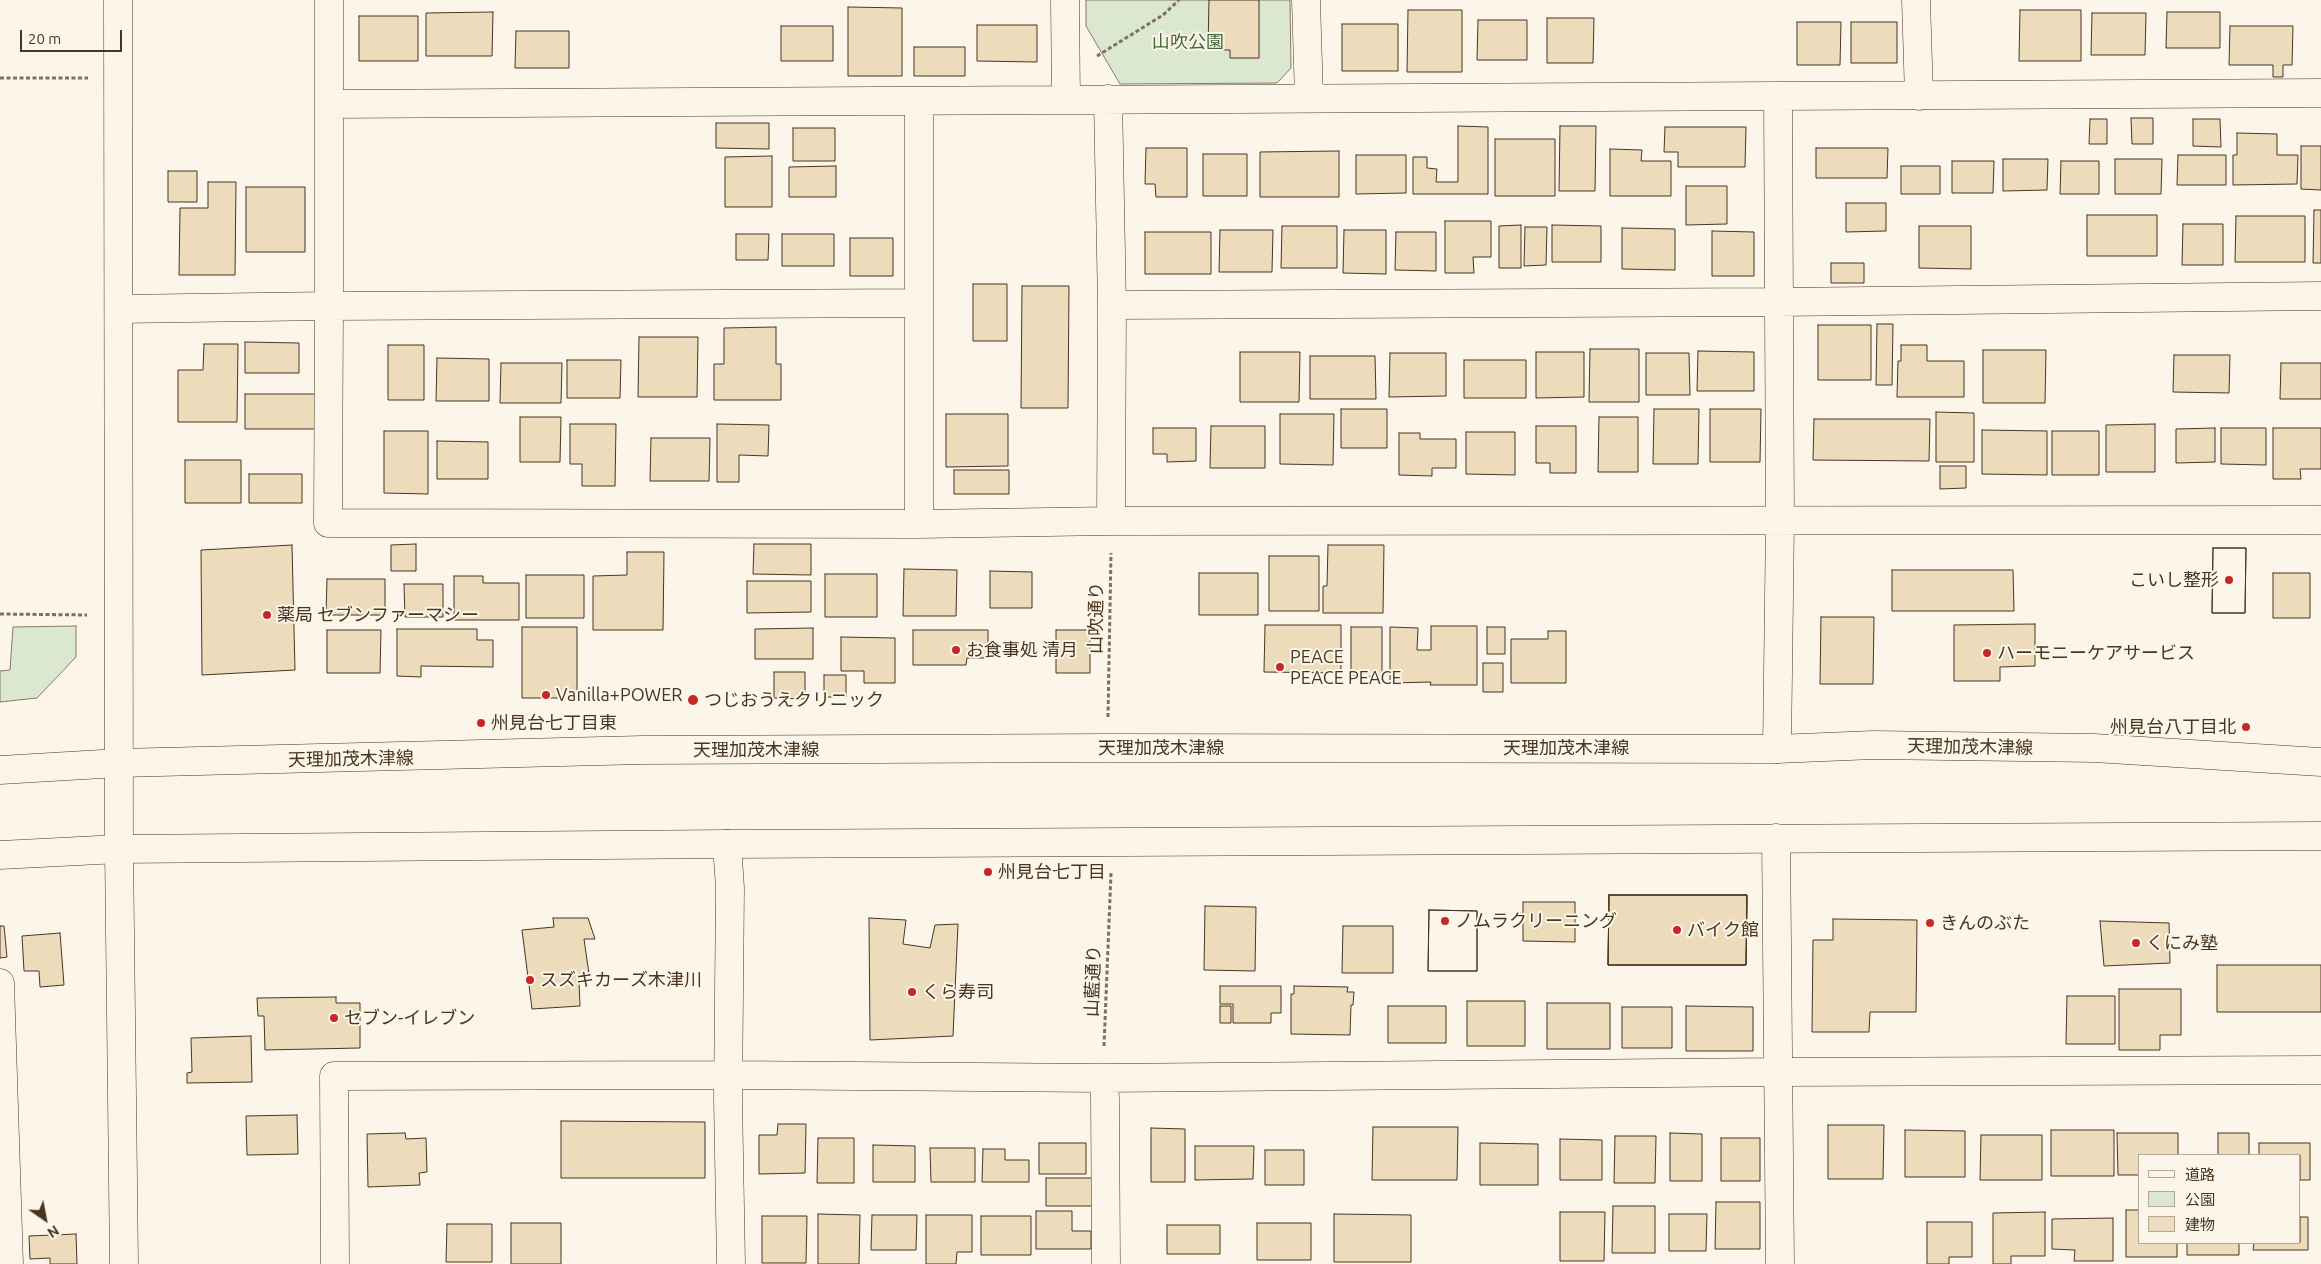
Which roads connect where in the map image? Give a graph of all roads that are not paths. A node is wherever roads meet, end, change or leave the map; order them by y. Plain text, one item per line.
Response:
1 (118, 0) edge
2 (329, 0) edge
3 (1065, 0) edge
4 (1306, 0) edge
5 (1916, 0) edge
6 (2321, 93) edge
7 (1778, 96) junction
8 (1919, 96) junction
9 (1309, 98) junction
10 (1108, 99) junction
11 (1066, 100) junction
12 (919, 101) junction
13 (329, 104) junction
14 (2321, 296) edge
15 (1778, 302) junction
16 (918, 303) junction
17 (1112, 305) junction
18 (329, 306) junction
19 (119, 309) junction
20 (2321, 520) edge
21 (1112, 521) junction
22 (1780, 521) junction
23 (920, 524) junction
24 (1777, 749) junction
25 (2321, 762) edge
26 (119, 764) junction
27 (0, 770) edge
28 (2321, 836) edge
29 (1776, 838) junction
30 (727, 844) junction
31 (119, 849) junction
32 (0, 855) edge
33 (0, 983) edge
34 (2321, 1070) edge
35 (1779, 1072) junction
36 (729, 1075) junction
37 (1103, 1078) junction
38 (3, 1163) edge
39 (10, 1264) edge
40 (124, 1264) edge
41 (335, 1264) edge
42 (731, 1264) edge
43 (1106, 1264) edge
44 (1780, 1264) edge

1 - 19 street
2 - 13 street
3 - 11 street
4 - 9 street
5 - 8 street
6 - 8 street
7 - 8 street
7 - 9 street
7 - 15 street
9 - 10 street
10 - 11 street
10 - 17 street
11 - 12 street
12 - 13 street
12 - 16 street
13 - 18 street
14 - 15 street
15 - 17 street
15 - 22 street
16 - 18 street
16 - 23 street
17 - 21 street
18 - 19 street
18 - 23 street
19 - 26 street
20 - 22 street
21 - 22 street
21 - 23 street
22 - 24 street
24 - 25 street, 天理加茂木津線
24 - 26 street, 天理加茂木津線
26 - 27 street, 天理加茂木津線
26 - 31 street
28 - 29 street
29 - 30 street
29 - 35 street
30 - 31 street
30 - 36 street
31 - 32 street
31 - 40 street
33 - 38 street
34 - 35 street
35 - 37 street
35 - 44 street
36 - 37 street
36 - 41 street
36 - 42 street
37 - 43 street
38 - 39 street

